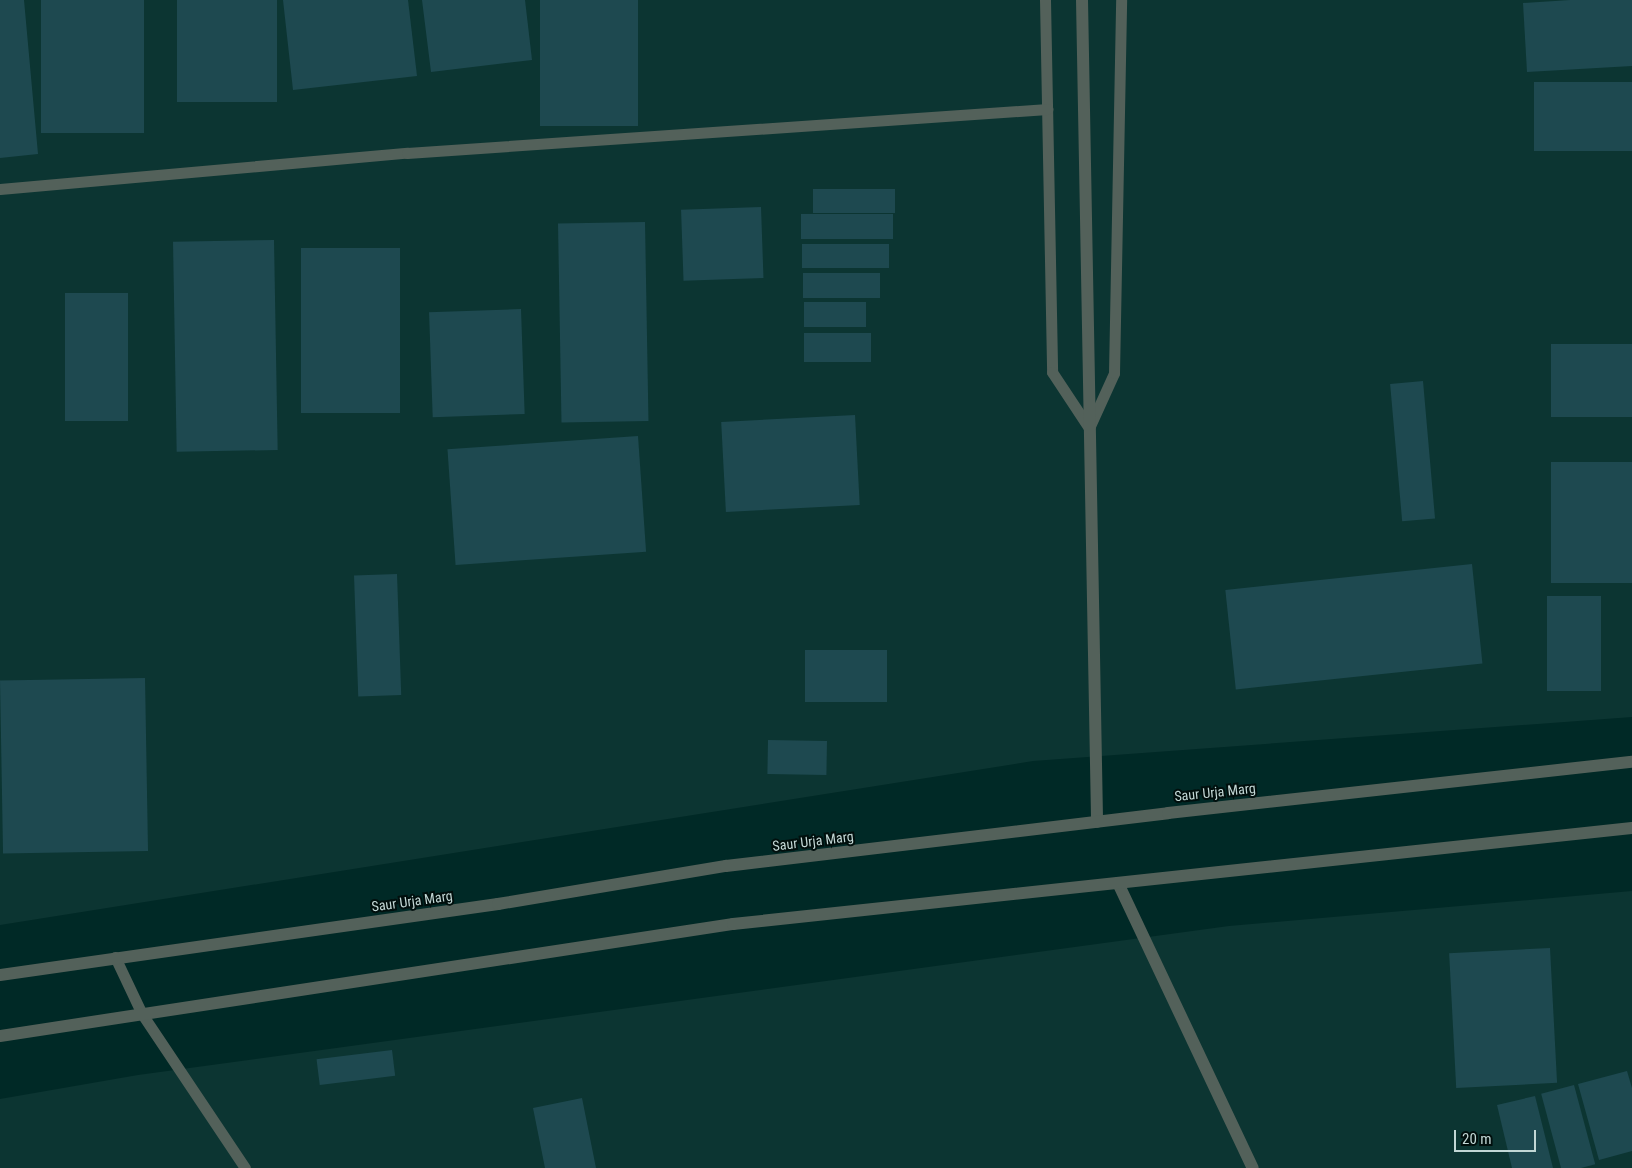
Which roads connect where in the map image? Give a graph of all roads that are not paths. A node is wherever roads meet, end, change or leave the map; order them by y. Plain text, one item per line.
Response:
1 (1045, 0) edge
2 (1082, 0) edge
3 (1121, 0) edge
4 (1047, 109) junction
5 (0, 189) edge
6 (1090, 428) junction
7 (1632, 762) edge
8 (1097, 822) junction
9 (1632, 828) edge
10 (1118, 883) junction
11 (116, 957) junction
12 (0, 975) edge
13 (142, 1014) junction
14 (0, 1036) edge
15 (246, 1168) edge
16 (1253, 1168) edge

1 - 4 lane
2 - 6 street
3 - 6 lane
4 - 5 lane
4 - 6 lane
6 - 8 street
7 - 8 street, Saur Urja Marg
8 - 11 street, Saur Urja Marg
9 - 10 street
10 - 13 street
10 - 16 street
11 - 12 street, Saur Urja Marg
11 - 13 lane
13 - 14 street
13 - 15 lane

